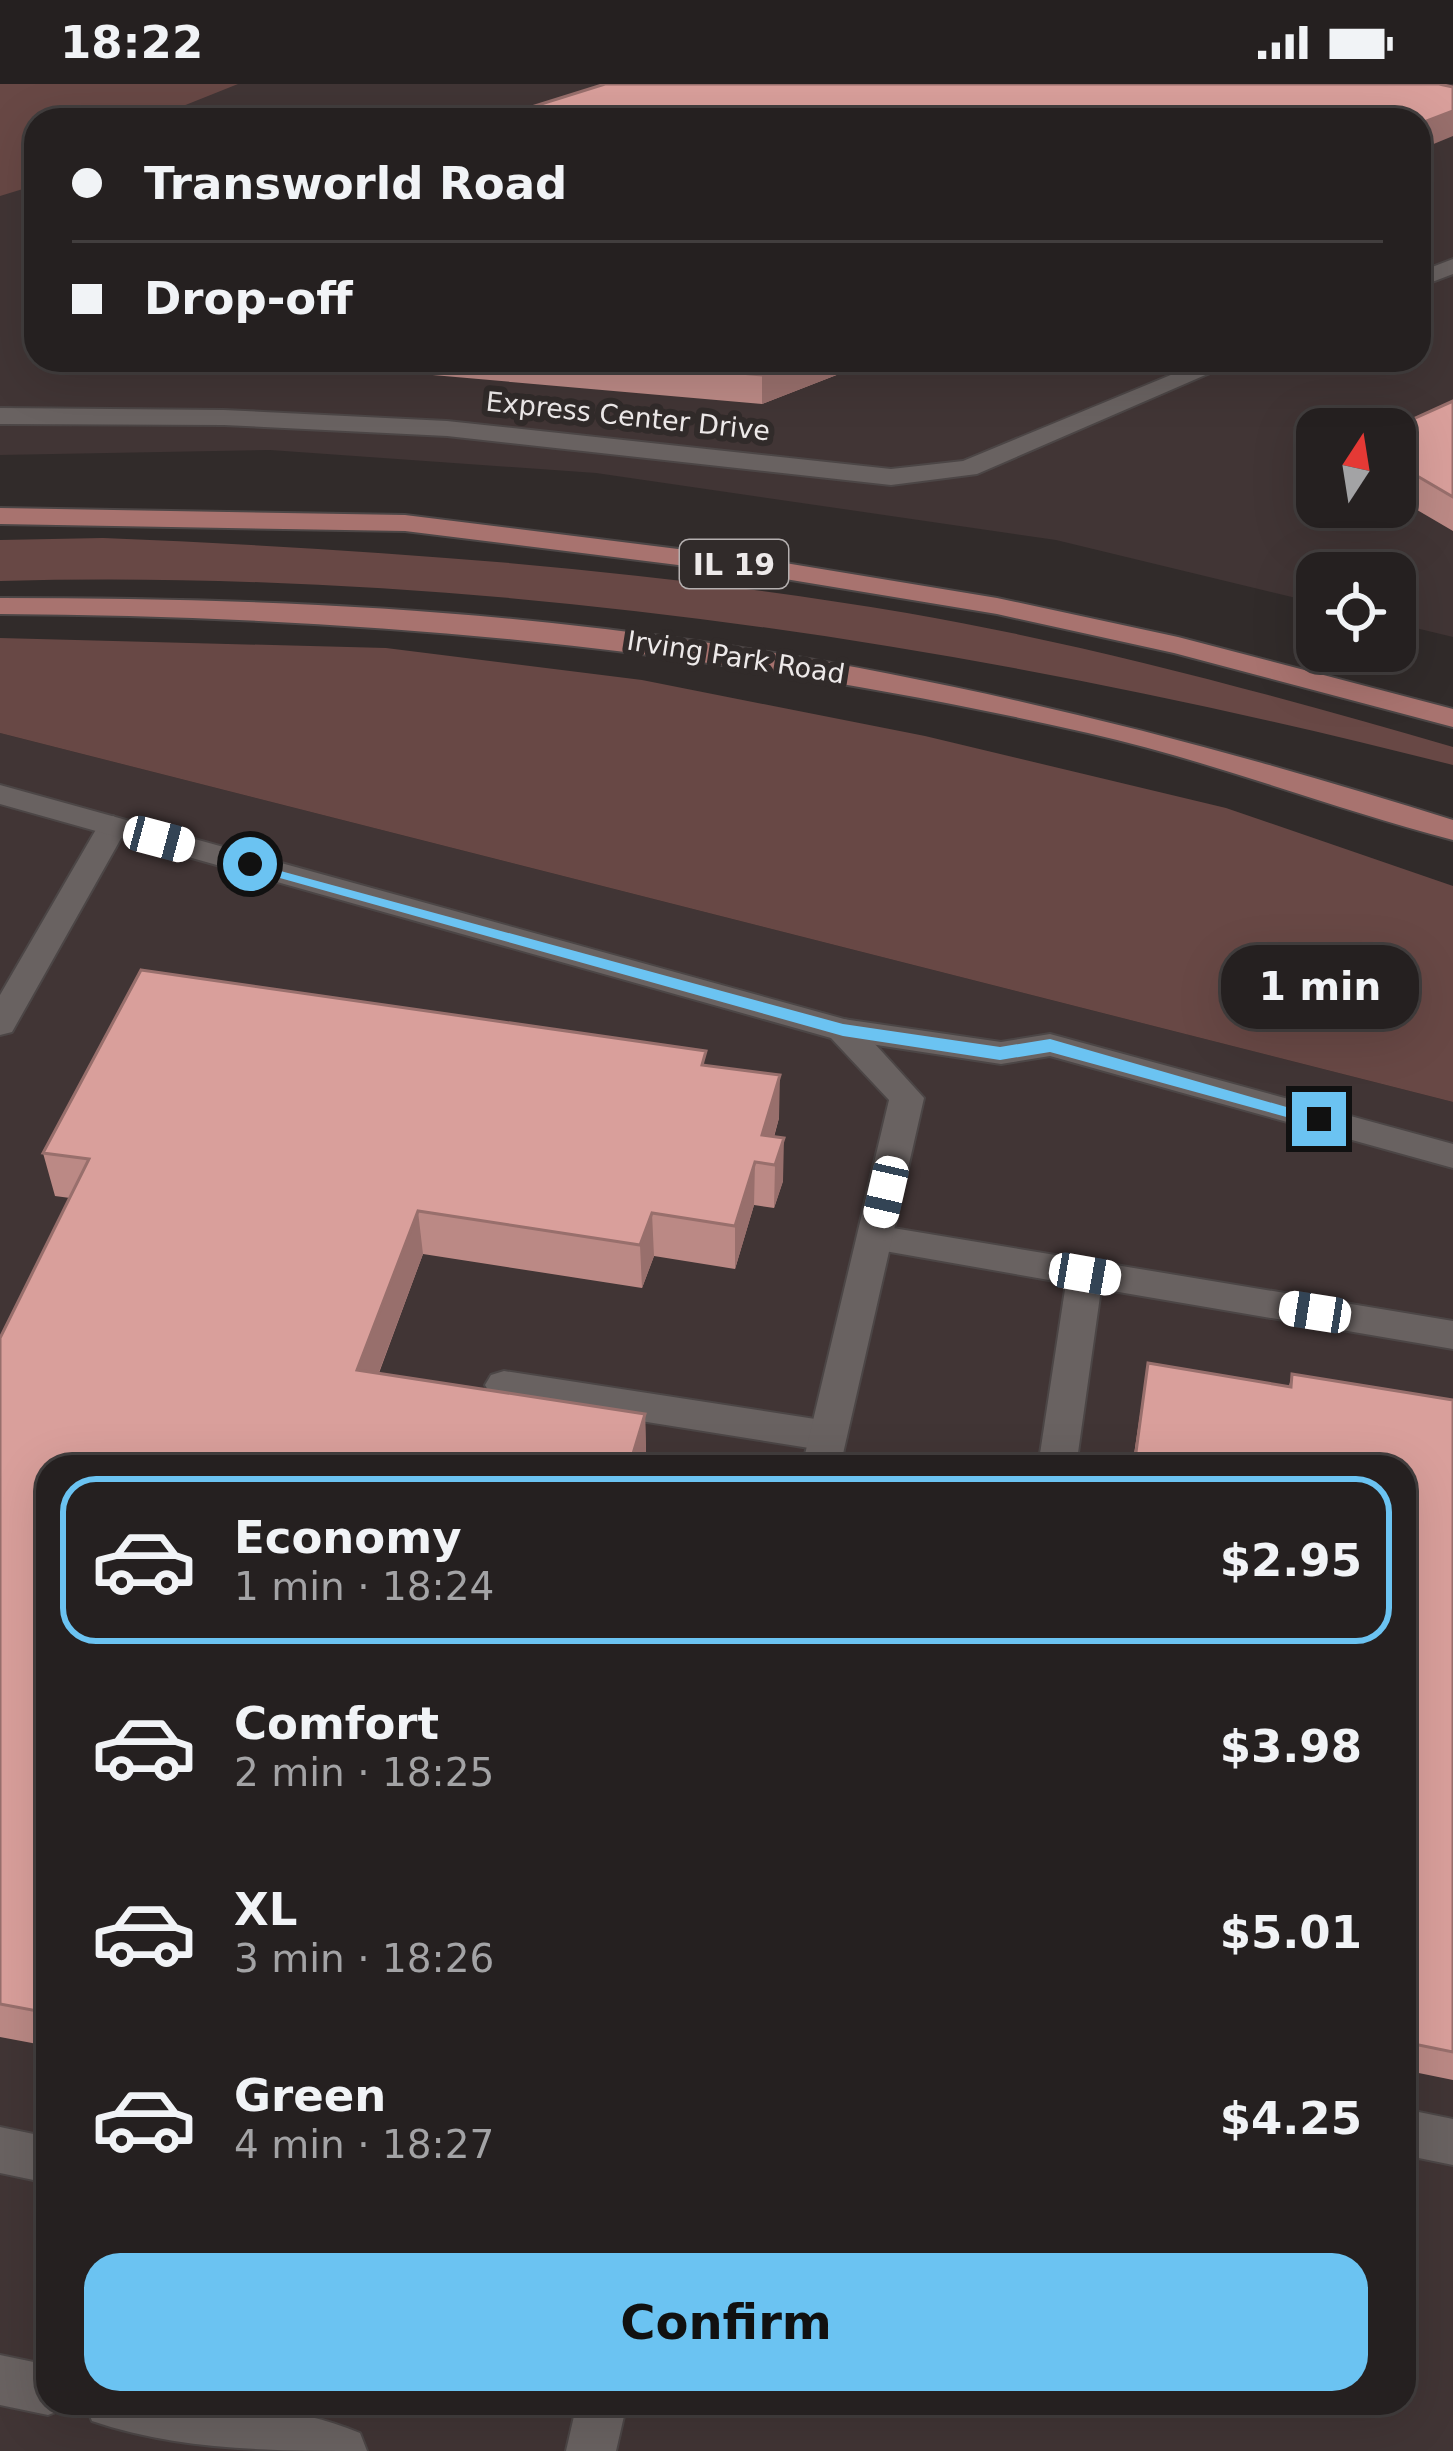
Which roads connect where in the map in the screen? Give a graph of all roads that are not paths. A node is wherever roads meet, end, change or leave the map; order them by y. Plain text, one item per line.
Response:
1 (1199, 372) edge
2 (0, 416) edge
3 (0, 516) edge
4 (0, 606) edge
5 (1453, 718) edge
6 (3, 801) edge
7 (113, 826) junction
8 (1453, 830) edge
9 (0, 1024) edge
10 (843, 1030) junction
11 (1453, 1156) edge
12 (875, 1238) junction
13 (1085, 1274) junction
14 (1453, 1335) edge
15 (504, 1385) dead end
16 (825, 1451) edge
17 (1060, 1455) edge
18 (1416, 2134) edge
19 (1453, 2142) edge
20 (0, 2150) edge
21 (36, 2157) edge
22 (0, 2380) edge
23 (36, 2388) edge
24 (168, 2415) edge
25 (599, 2415) edge
26 (343, 2451) edge
27 (591, 2451) edge

1 - 2 street, Express Center Drive
3 - 5 main road, IL 19
4 - 8 main road, Irving Park Road
6 - 7 street
7 - 9 street
7 - 10 street
10 - 11 street
10 - 12 street
12 - 13 street
12 - 16 street
13 - 14 street
13 - 17 street
15 - 16 street
18 - 19 street
20 - 21 street
22 - 23 street
24 - 26 street
25 - 27 street

